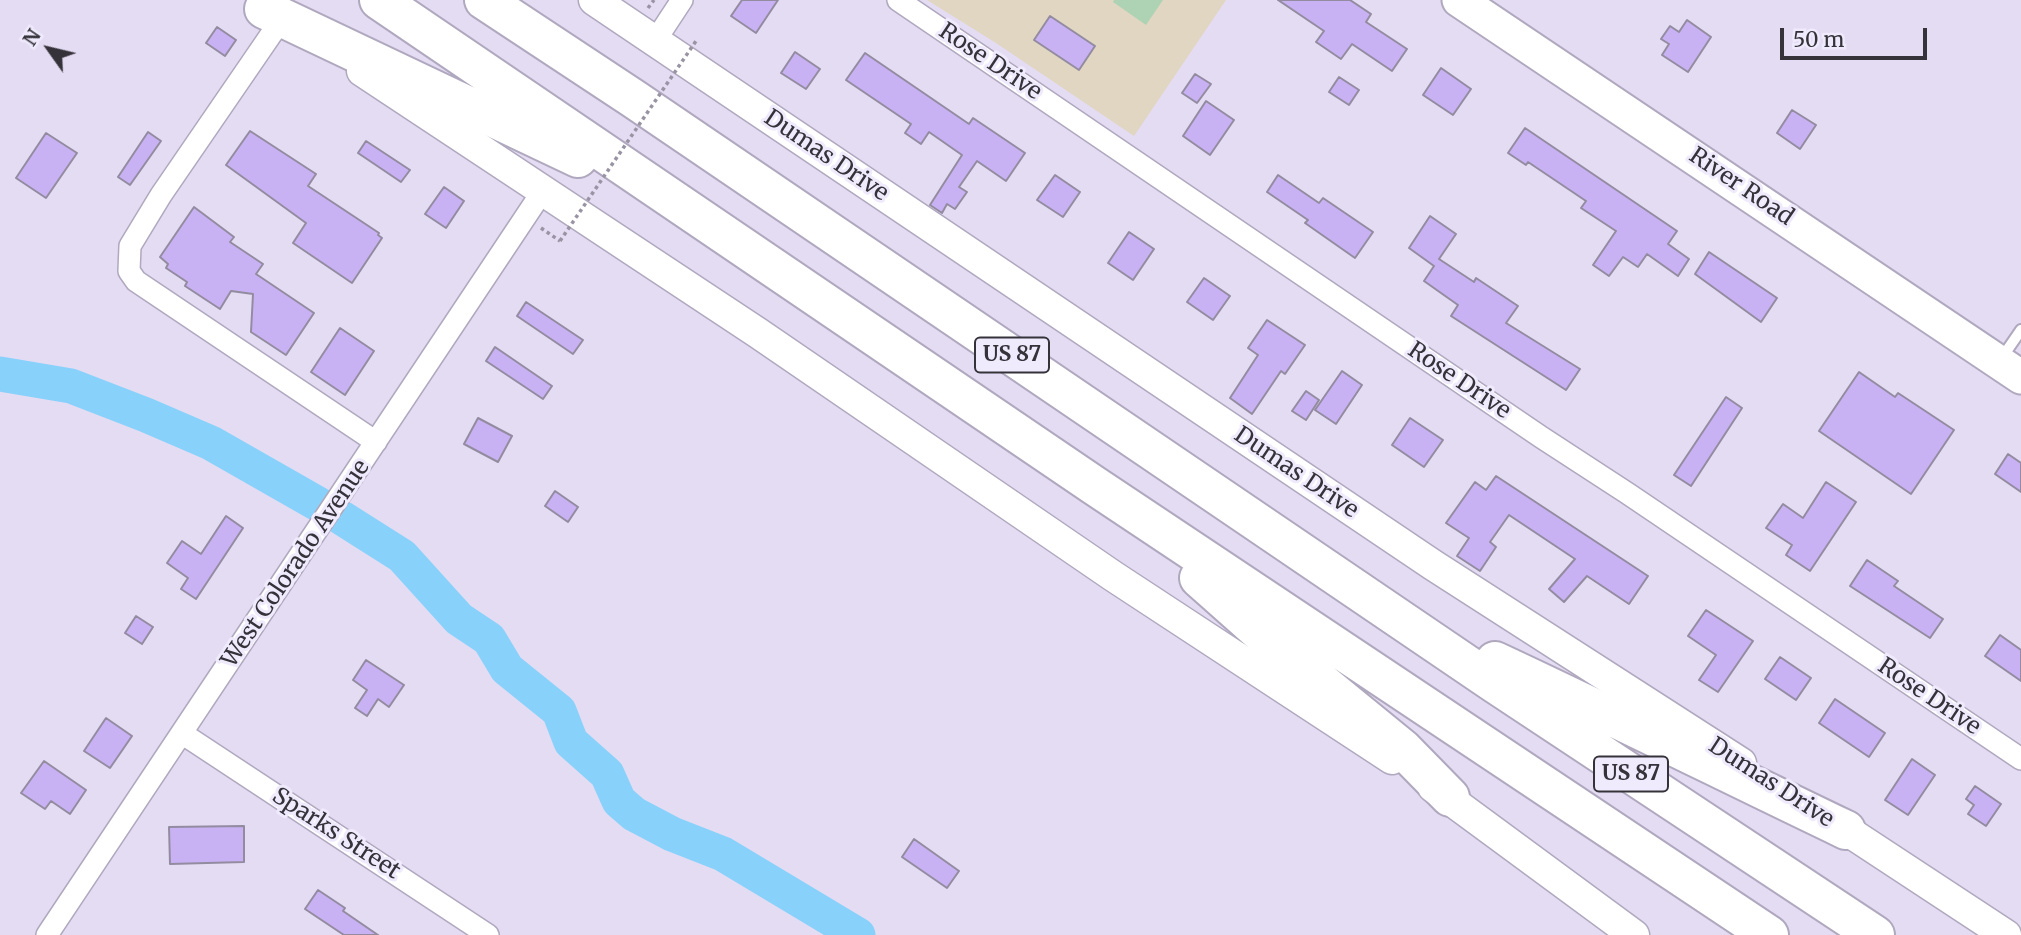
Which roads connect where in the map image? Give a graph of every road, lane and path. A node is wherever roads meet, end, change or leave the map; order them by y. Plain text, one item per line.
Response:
1 (379, 0) edge
2 (484, 0) edge
3 (509, 0) edge
4 (594, 0) edge
5 (682, 0) edge
6 (898, 0) edge
7 (1459, 0) edge
8 (265, 10) edge
9 (654, 40) junction
10 (696, 41) dead end
11 (634, 99) junction
12 (542, 192) junction
13 (681, 205) junction
14 (560, 241) dead end
15 (2021, 330) edge
16 (2010, 369) edge
17 (376, 442) junction
18 (1095, 485) junction
19 (1389, 611) junction
20 (183, 734) junction
21 (2021, 759) edge
22 (1450, 797) junction
23 (1846, 830) junction
24 (1957, 902) junction
25 (47, 935) edge
26 (488, 935) edge
27 (1634, 935) edge
28 (1769, 935) edge
29 (1875, 935) edge
30 (1964, 935) edge
31 (2006, 935) edge

1 - 13 highway, US 87
2 - 11 highway, US 87
3 - 11 highway
4 - 9 main road, Dumas Drive
5 - 9 street
6 - 21 street, Rose Drive
7 - 16 main road, River Road
8 - 12 main road
8 - 13 highway
8 - 17 street
9 - 23 main road, Dumas Drive
10 - 14 path, bridge
11 - 19 highway, US 87
12 - 17 street, West Colorado Avenue
12 - 22 main road
13 - 18 highway, US 87
15 - 16 lane
17 - 20 street, West Colorado Avenue
18 - 22 highway
18 - 28 highway, US 87
19 - 23 highway
19 - 29 highway, US 87
20 - 25 street, West Colorado Avenue
20 - 26 street, Sparks Street
22 - 27 main road
23 - 24 main road, Dumas Drive
24 - 30 main road
24 - 31 main road, Dumas Drive

